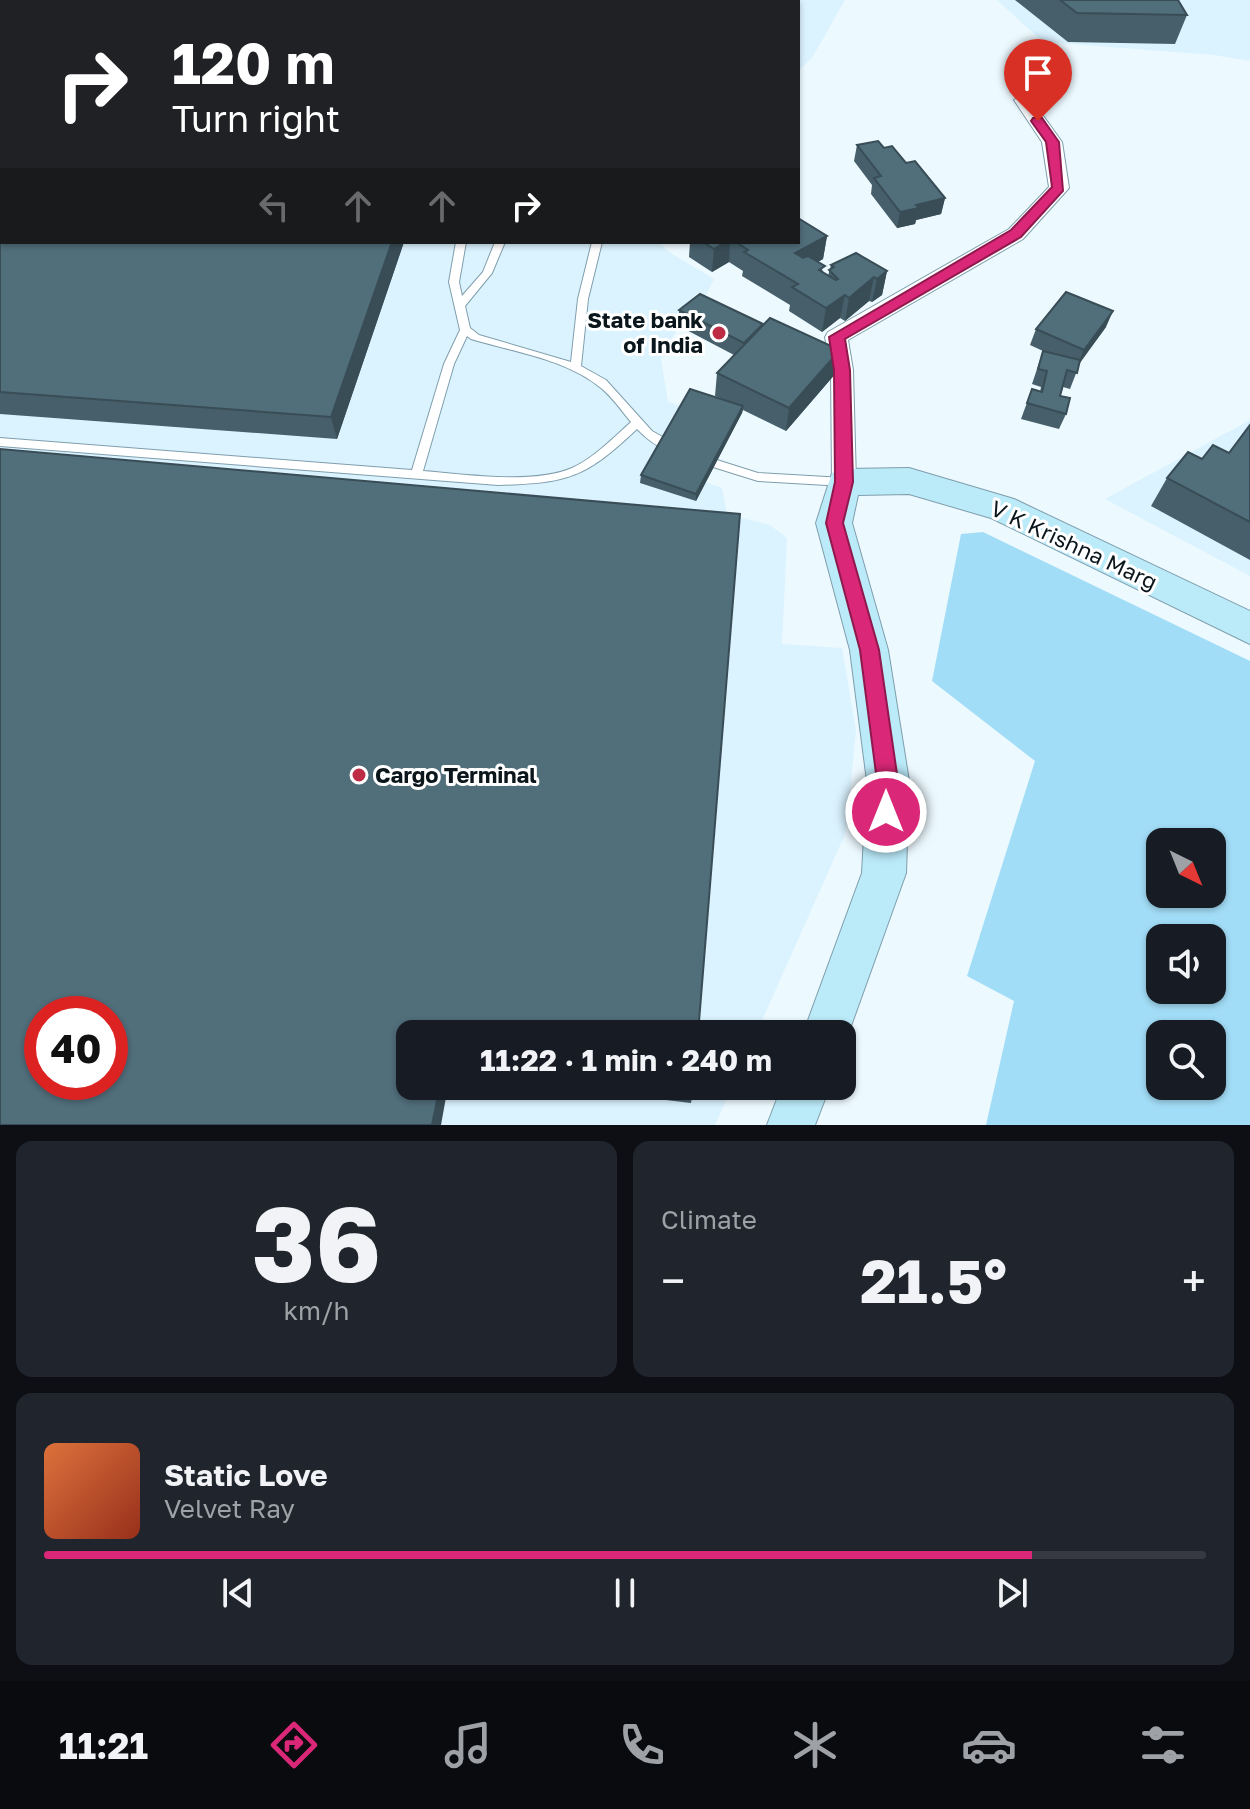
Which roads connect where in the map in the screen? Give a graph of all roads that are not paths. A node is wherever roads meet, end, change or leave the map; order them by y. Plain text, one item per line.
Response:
1 (1023, 100) dead end
2 (461, 244) edge
3 (499, 244) edge
4 (597, 244) edge
5 (460, 305) junction
6 (465, 330) junction
7 (576, 368) junction
8 (635, 424) junction
9 (0, 442) edge
10 (416, 474) junction
11 (844, 482) junction
12 (1250, 628) edge
13 (831, 1020) edge
14 (801, 1100) edge
15 (791, 1125) edge

1 - 11 street
2 - 5 lane
3 - 5 lane
4 - 7 lane
5 - 6 lane
6 - 7 lane
6 - 10 lane
7 - 8 lane
8 - 10 lane
8 - 11 lane
9 - 10 lane
11 - 12 street, V K Krishna Marg
11 - 13 street
14 - 15 street

